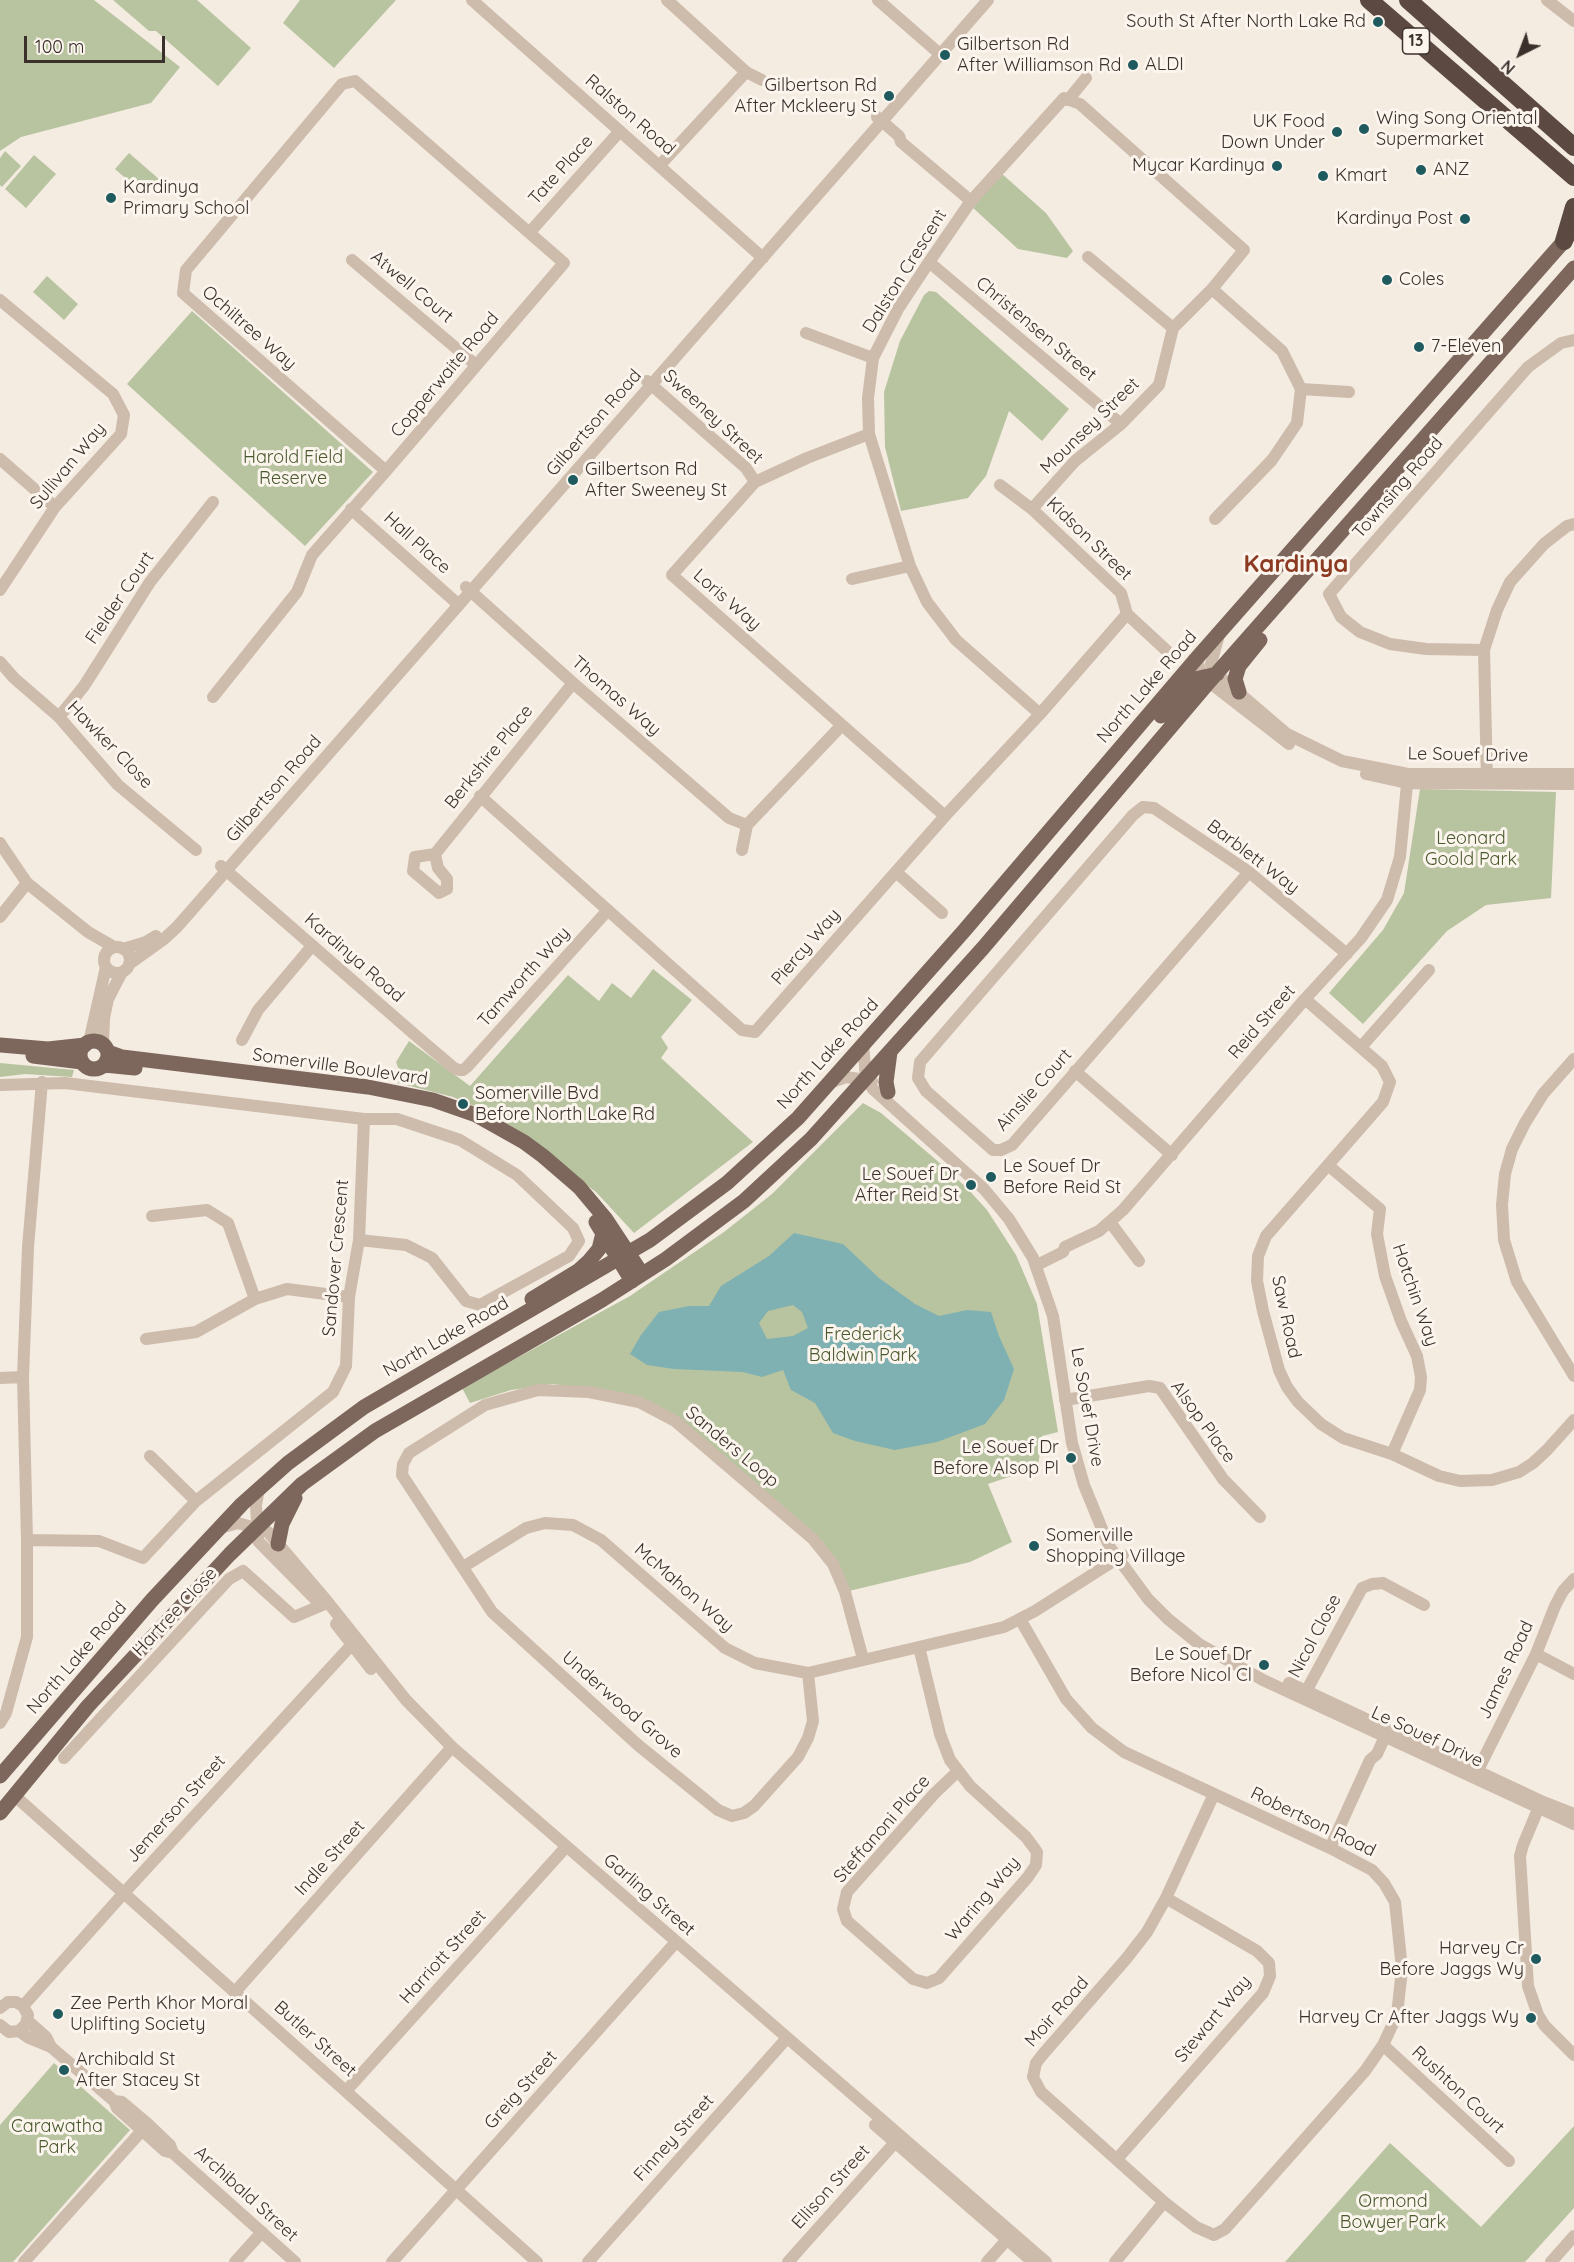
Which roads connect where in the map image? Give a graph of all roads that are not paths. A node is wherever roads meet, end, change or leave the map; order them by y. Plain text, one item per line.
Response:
1 (472, 0) edge
2 (667, 0) edge
3 (878, 0) edge
4 (978, 0) edge
5 (988, 0) edge
6 (1369, 0) edge
7 (1408, 0) edge
8 (1547, 0) edge
9 (1574, 21) edge
10 (938, 52) junction
11 (746, 72) junction
12 (1086, 78) dead end
13 (762, 80) dead end
14 (1068, 100) junction
15 (877, 121) junction
16 (620, 131) junction
17 (1572, 144) edge
18 (660, 165) junction
19 (1574, 177) edge
20 (971, 201) junction
21 (1574, 207) edge
22 (530, 232) junction
23 (1569, 235) edge
24 (760, 255) junction
25 (1088, 257) dead end
26 (352, 260) dead end
27 (929, 262) junction
28 (564, 263) joint
29 (1574, 268) edge
30 (1212, 289) junction
31 (0, 300) edge
32 (1173, 328) junction
33 (806, 333) dead end
34 (1574, 340) edge
35 (873, 358) junction
36 (477, 365) junction
37 (649, 382) junction
38 (1301, 389) junction
39 (1348, 392) dead end
40 (1121, 424) junction
41 (869, 434) junction
42 (0, 459) edge
43 (386, 471) junction
44 (755, 482) junction
45 (1000, 485) dead end
46 (213, 502) dead end
47 (55, 507) junction
48 (351, 509) junction
49 (1032, 509) junction
50 (1215, 519) dead end
51 (1574, 524) edge
52 (910, 566) junction
53 (852, 579) dead end
54 (468, 589) junction
55 (0, 590) edge
56 (1285, 596) junction
57 (457, 602) junction
58 (1127, 614) junction
59 (1219, 634) junction
60 (1484, 650) junction
61 (1167, 651) dead end
62 (1196, 659) junction
63 (0, 662) edge
64 (1210, 678) junction
65 (573, 683) junction
66 (1239, 692) junction
67 (213, 697) dead end
68 (1040, 714) junction
69 (59, 717) junction
70 (842, 725) junction
71 (1115, 754) junction
72 (1574, 774) edge
73 (1407, 778) junction
74 (1487, 778) junction
75 (1574, 784) edge
76 (480, 796) junction
77 (1132, 815) joint
78 (945, 816) junction
79 (747, 825) junction
80 (0, 843) edge
81 (196, 850) dead end
82 (742, 850) dead end
83 (435, 854) dead end
84 (223, 868) junction
85 (896, 872) junction
86 (1249, 872) junction
87 (27, 883) junction
88 (608, 910) junction
89 (942, 913) dead end
90 (0, 916) edge
91 (88, 932) junction
92 (312, 946) junction
93 (119, 948) junction
94 (1347, 954) junction
95 (105, 961) junction
96 (126, 968) junction
97 (1429, 970) dead end
98 (1305, 999) junction
99 (242, 1040) dead end
100 (863, 1044) junction
101 (0, 1045) edge
102 (1361, 1047) junction
103 (98, 1050) junction
104 (890, 1052) junction
105 (0, 1053) edge
106 (1574, 1059) edge
107 (82, 1062) junction
108 (467, 1067) joint
109 (1075, 1071) junction
110 (866, 1079) junction
111 (42, 1082) junction
112 (829, 1083) junction
113 (0, 1085) edge
114 (888, 1092) junction
115 (364, 1119) junction
116 (1172, 1155) junction
117 (1329, 1166) junction
118 (152, 1216) dead end
119 (1110, 1222) junction
120 (603, 1233) junction
121 (359, 1240) junction
122 (624, 1257) junction
123 (1038, 1260) junction
124 (1139, 1261) dead end
125 (637, 1277) junction
126 (349, 1297) junction
127 (255, 1299) junction
128 (494, 1332) junction
129 (146, 1339) dead end
130 (1574, 1376) edge
131 (23, 1377) junction
132 (0, 1378) edge
133 (1069, 1399) junction
134 (1574, 1420) edge
135 (1392, 1454) junction
136 (150, 1456) dead end
137 (403, 1464) joint
138 (302, 1485) junction
139 (259, 1489) junction
140 (196, 1500) junction
141 (1260, 1517) dead end
142 (257, 1527) junction
143 (219, 1528) junction
144 (27, 1540) junction
145 (278, 1544) junction
146 (1119, 1554) junction
147 (464, 1566) junction
148 (1574, 1579) edge
149 (325, 1604) junction
150 (1424, 1605) dead end
151 (1020, 1619) junction
152 (354, 1642) junction
153 (919, 1647) junction
154 (1536, 1654) junction
155 (863, 1659) junction
156 (808, 1673) junction
157 (1574, 1674) edge
158 (1305, 1694) junction
159 (0, 1723) edge
160 (1383, 1731) junction
161 (450, 1750) junction
162 (64, 1758) dead end
163 (958, 1772) junction
164 (1476, 1775) junction
165 (0, 1776) edge
166 (1214, 1794) junction
167 (15, 1796) junction
168 (1539, 1805) junction
169 (0, 1813) edge
170 (1574, 1814) edge
171 (1574, 1824) edge
172 (1330, 1848) junction
173 (564, 1849) junction
174 (123, 1894) junction
175 (1166, 1898) junction
176 (674, 1945) junction
177 (927, 1983) joint
178 (234, 1992) junction
179 (3, 2002) edge
180 (23, 2006) junction
181 (28, 2021) junction
182 (1, 2029) edge
183 (19, 2031) junction
184 (784, 2041) junction
185 (1383, 2045) junction
186 (51, 2047) junction
187 (1574, 2055) edge
188 (346, 2091) junction
189 (145, 2128) junction
190 (898, 2139) junction
191 (1117, 2159) junction
192 (1509, 2161) dead end
193 (455, 2190) junction
194 (1164, 2202) junction
195 (262, 2232) junction
196 (1214, 2235) joint
197 (1010, 2236) junction
198 (1574, 2236) edge
199 (24, 2262) edge
200 (235, 2262) edge
201 (295, 2262) edge
202 (392, 2262) edge
203 (537, 2262) edge
204 (588, 2262) edge
205 (788, 2262) edge
206 (987, 2262) edge
207 (1033, 2262) edge
208 (1046, 2262) edge
209 (1115, 2262) edge
210 (1551, 2262) edge

1 - 16 street, Ralston Road
2 - 11 street
3 - 10 street
4 - 10 street, Gilbertson Road
5 - 10 street, Gilbertson Road
6 - 19 highway, 13
7 - 17 highway, 13
8 - 9 street
10 - 15 street, Gilbertson Road
11 - 13 street
11 - 18 street
12 - 14 street, Dalston Crescent
14 - 20 street, Dalston Crescent
14 - 30 street
15 - 20 street
15 - 24 street, Gilbertson Road
16 - 18 street, Ralston Road
16 - 22 street, Tate Place
18 - 24 street, Ralston Road
20 - 27 street, Dalston Crescent
21 - 23 highway
22 - 28 street, Ochiltree Way
22 - 43 street, Ochiltree Way
23 - 59 main road, North Lake Road
24 - 37 street, Gilbertson Road
25 - 32 street
26 - 36 street, Atwell Court
27 - 35 street, Dalston Crescent
27 - 40 street, Christensen Street
28 - 36 street, Copperwaite Road
29 - 56 main road
30 - 32 street
30 - 38 street
31 - 47 street, Sullivan Way
32 - 40 street, Mounsey Street
33 - 35 street
34 - 60 street, Townsing Road
35 - 41 street, Dalston Crescent
36 - 43 street, Copperwaite Road
37 - 44 street, Sweeney Street
37 - 54 street, Gilbertson Road
38 - 39 street
38 - 50 street
40 - 49 street, Mounsey Street
41 - 44 street, Loris Way
41 - 52 street, Dalston Crescent
42 - 47 street
43 - 48 street, Copperwaite Road
44 - 70 street, Loris Way
45 - 49 street, Kidson Street
46 - 69 street, Fielder Court
47 - 55 street, Sullivan Way
48 - 57 street, Hall Place
48 - 67 street, Copperwaite Road
49 - 58 street, Kidson Street
51 - 60 street
52 - 53 street
52 - 68 street, Dalston Crescent
54 - 57 street, Gilbertson Road
54 - 65 street, Thomas Way
56 - 64 main road
56 - 66 main road
57 - 84 street, Gilbertson Road
58 - 61 street, Kidson Street
58 - 68 street, Piercy Way
59 - 62 main road, North Lake Road
59 - 64 street
60 - 74 street
62 - 64 street, Le Souef Drive
62 - 71 main road, North Lake Road
63 - 69 street, Hawker Close
64 - 66 street, Le Souef Drive
64 - 71 main road
64 - 73 street, Le Souef Drive
64 - 104 main road
65 - 76 street, Berkshire Place
65 - 79 street, Thomas Way
66 - 73 street, Le Souef Drive
68 - 78 street, Piercy Way
69 - 81 street, Hawker Close
70 - 78 street, Loris Way
70 - 79 street
71 - 100 main road, North Lake Road
72 - 74 street, Le Souef Drive
73 - 74 street, Le Souef Drive
73 - 94 street, Reid Street
74 - 75 street, Le Souef Drive
76 - 83 street, Berkshire Place
76 - 88 street, Piercy Way
77 - 86 street, Barblett Way
77 - 109 street, Ainslie Court
78 - 85 street, Piercy Way
79 - 82 street
80 - 87 street
84 - 92 street, Kardinya Road
84 - 93 street
84 - 96 street
85 - 88 street, Piercy Way
85 - 89 street
86 - 94 street, Barblett Way
86 - 109 street, Ainslie Court
87 - 90 street
87 - 91 street
88 - 108 street, Tamworth Way
91 - 93 street
91 - 95 street
92 - 99 street
92 - 108 street, Kardinya Road
93 - 95 street
93 - 96 street
94 - 98 street, Reid Street
95 - 96 street
95 - 103 street
96 - 103 street
97 - 102 street
98 - 102 street, Saw Road
98 - 116 street, Reid Street
100 - 110 street
100 - 112 main road, North Lake Road
101 - 103 main road, Somerville Boulevard
102 - 117 street, Saw Road
103 - 107 main road
103 - 107 main road
103 - 120 main road, Somerville Boulevard
103 - 122 main road, Somerville Boulevard
104 - 110 main road
104 - 114 main road
105 - 107 main road
106 - 130 street
109 - 116 street
110 - 112 street
110 - 114 street, Le Souef Drive
110 - 123 street, Le Souef Drive
110 - 125 main road
111 - 113 street
111 - 115 street
111 - 131 street
112 - 122 main road, North Lake Road
114 - 123 street, Le Souef Drive
115 - 121 street, Sandover Crescent
115 - 121 street
116 - 119 street, Reid Street
117 - 135 street, Hotchin Way
117 - 135 street, Saw Road
118 - 127 street
119 - 123 street, Reid Street
119 - 124 street
120 - 122 main road, Somerville Boulevard
120 - 128 main road
121 - 126 street, Sandover Crescent
122 - 125 main road, Somerville Boulevard
122 - 128 main road, North Lake Road
123 - 133 street, Le Souef Drive
125 - 138 main road
126 - 127 street
126 - 140 street, Sandover Crescent
127 - 129 street
128 - 139 main road, North Lake Road
131 - 132 street
131 - 144 street
133 - 141 street, Alsop Place
133 - 146 street, Le Souef Drive
134 - 135 street, Saw Road
136 - 140 street
137 - 147 street, Underwood Grove
137 - 155 street, Sanders Loop
138 - 142 main road
138 - 145 main road
139 - 142 street, Garling Street
139 - 143 main road, North Lake Road
140 - 144 street, Sandover Crescent
142 - 143 street
142 - 145 street, Garling Street
142 - 149 street, Garling Street
142 - 167 main road
143 - 165 main road, North Lake Road
144 - 159 street
145 - 149 street, Garling Street
146 - 151 street, McMahon Way
146 - 158 street, Le Souef Drive
147 - 156 street, McMahon Way
147 - 156 street, Underwood Grove
148 - 154 street, James Road
149 - 152 street, Garling Street
149 - 162 street, Hartree Close
150 - 158 street, Nicol Close
151 - 153 street, McMahon Way
151 - 166 street, Robertson Road
152 - 161 street, Garling Street
152 - 174 street, Jemerson Street
153 - 155 street, McMahon Way
153 - 163 street, Waring Way
154 - 157 street
154 - 164 street, James Road
155 - 156 street, McMahon Way
158 - 160 street, Le Souef Drive
160 - 164 street, Le Souef Drive
160 - 172 street
161 - 173 street, Garling Street
161 - 178 street, Indle Street
163 - 177 street, Waring Way
163 - 177 street, Steffanoni Place
164 - 168 street, Le Souef Drive
166 - 172 street, Robertson Road
166 - 175 street, Moir Road
167 - 169 main road
167 - 174 street, Butler Street
168 - 170 street, Le Souef Drive
168 - 171 street, Le Souef Drive
168 - 187 street
172 - 185 street, Robertson Road
173 - 176 street, Garling Street
173 - 188 street, Harriott Street
174 - 178 street, Butler Street
174 - 180 street, Jemerson Street
175 - 191 street, Moir Road
175 - 191 street, Stewart Way
176 - 184 street, Garling Street
176 - 193 street, Greig Street
178 - 188 street, Butler Street
179 - 180 street
180 - 181 street
181 - 183 street
181 - 186 street, Archibald Street
182 - 183 street, Archibald Street
183 - 186 street, Archibald Street
184 - 190 street, Garling Street
184 - 204 street, Finney Street
185 - 192 street, Rushton Court
185 - 196 street, Robertson Road
186 - 189 street, Archibald Street
188 - 193 street, Butler Street
189 - 195 street, Archibald Street
189 - 199 street
190 - 197 street, Garling Street
190 - 205 street, Ellison Street
191 - 194 street, Moir Road
193 - 202 street, Greig Street
193 - 203 street, Butler Street
194 - 196 street, Moir Road
194 - 209 street
195 - 200 street
195 - 201 street, Archibald Street
197 - 206 street
197 - 207 street, Garling Street
197 - 208 street, Garling Street
198 - 210 street

